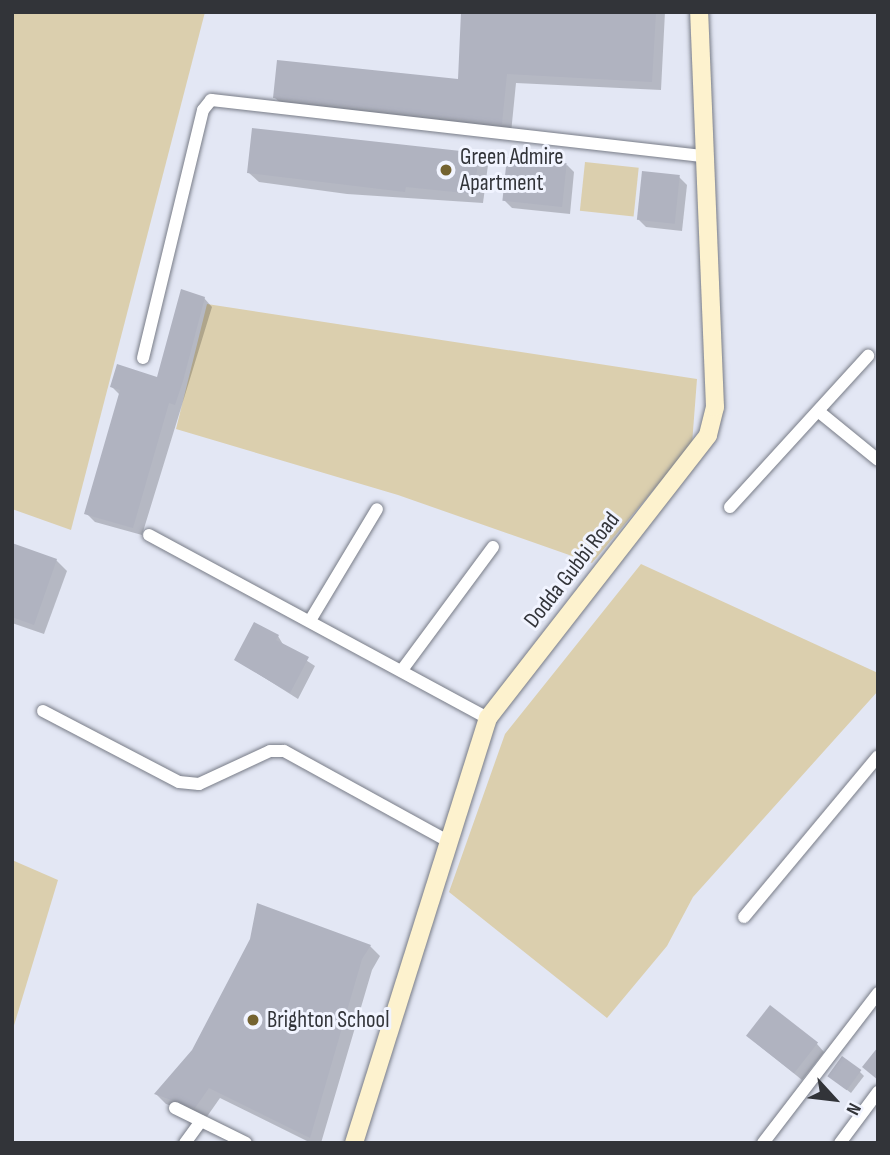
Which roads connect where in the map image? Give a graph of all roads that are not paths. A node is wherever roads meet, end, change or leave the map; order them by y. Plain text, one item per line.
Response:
1 (699, 12) edge
2 (705, 156) junction
3 (868, 356) dead end
4 (143, 358) dead end
5 (818, 411) junction
6 (878, 460) edge
7 (730, 507) dead end
8 (377, 509) dead end
9 (149, 535) dead end
10 (493, 547) dead end
11 (311, 619) junction
12 (402, 670) junction
13 (43, 711) dead end
14 (488, 718) junction
15 (878, 756) edge
16 (446, 840) junction
17 (744, 917) dead end
18 (878, 993) edge
19 (878, 1092) edge
20 (175, 1108) dead end
21 (201, 1121) junction
22 (185, 1143) edge
23 (246, 1143) edge
24 (355, 1143) edge
25 (764, 1143) edge
26 (840, 1143) edge

1 - 2 street, Dodda Gubbi Road
2 - 4 street
2 - 14 street, Dodda Gubbi Road
3 - 5 street
5 - 6 street
5 - 7 street
8 - 11 street
9 - 11 street
10 - 12 street
11 - 12 street
12 - 14 street
13 - 16 street
14 - 16 street, Dodda Gubbi Road
15 - 17 street
16 - 24 street, Dodda Gubbi Road
18 - 25 street
19 - 26 street
20 - 21 street
21 - 22 street
21 - 23 street

